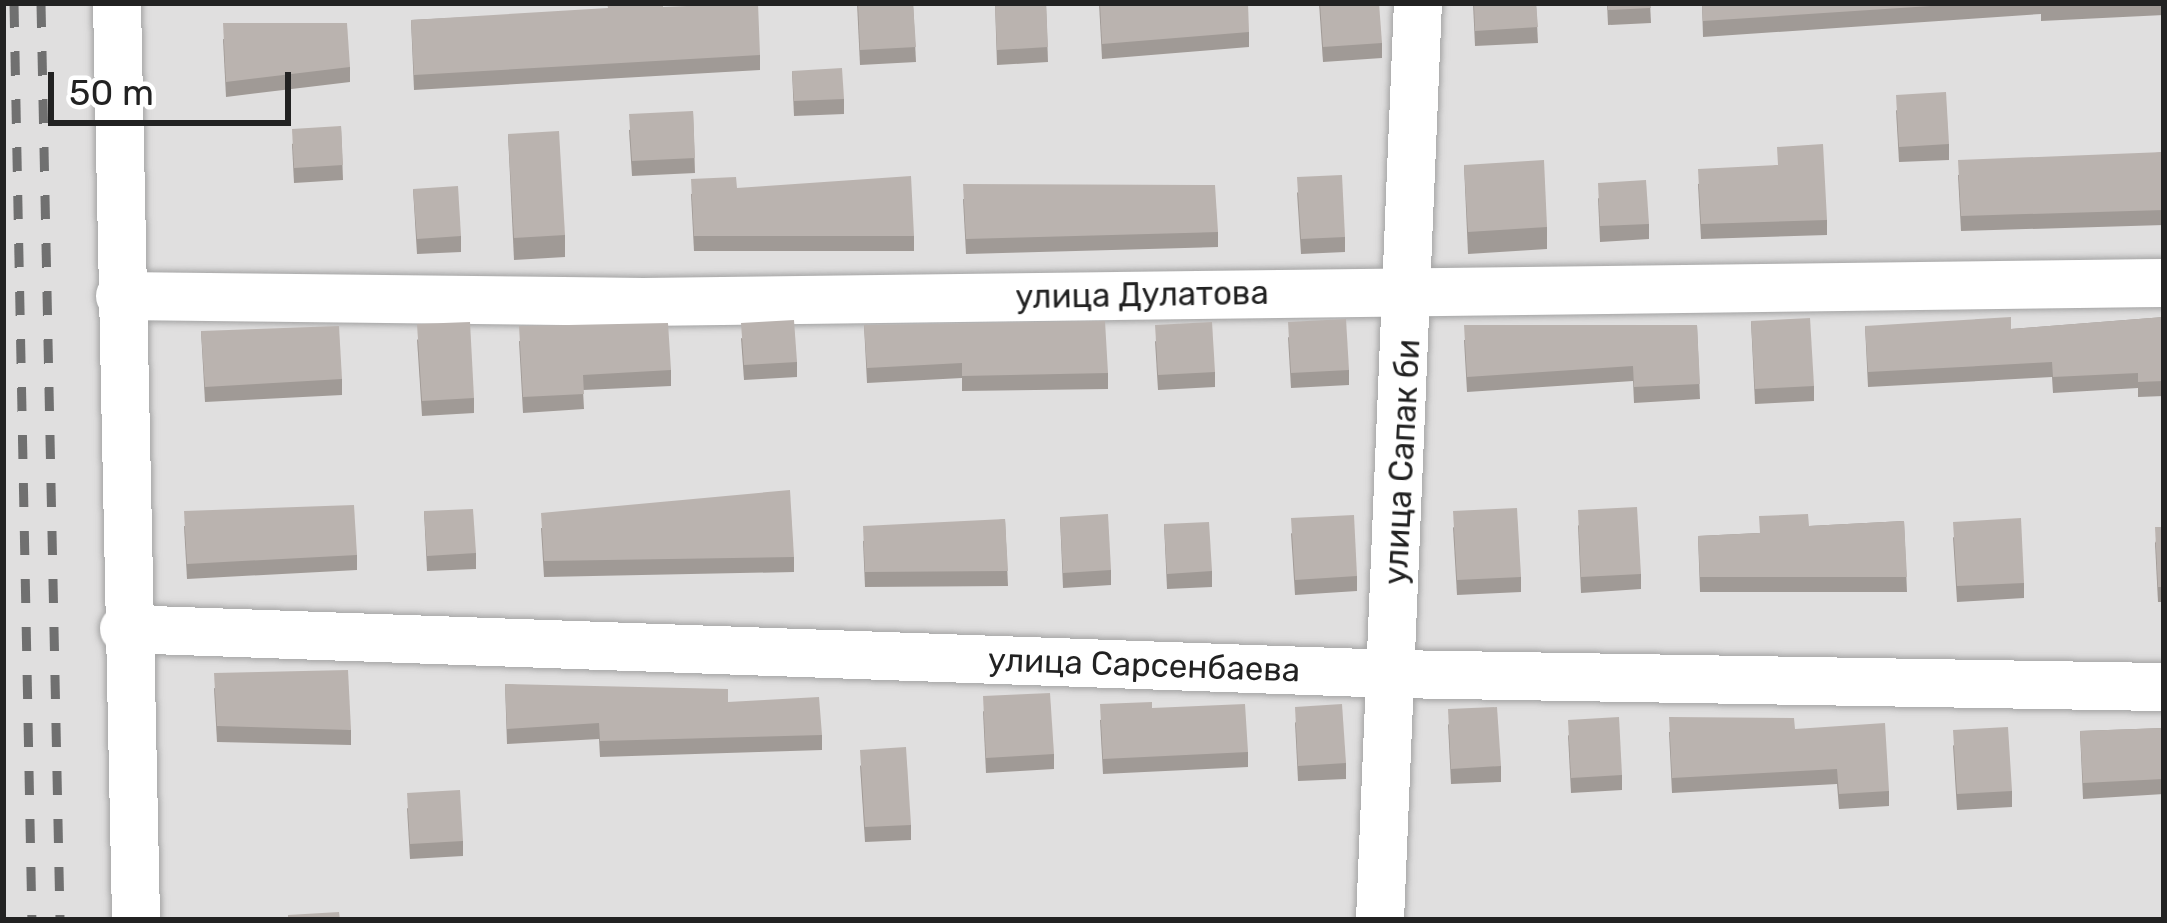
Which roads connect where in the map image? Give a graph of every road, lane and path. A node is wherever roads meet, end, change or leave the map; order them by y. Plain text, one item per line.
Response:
1 (117, 3) edge
2 (1418, 3) edge
3 (2164, 283) edge
4 (1410, 291) junction
5 (120, 296) junction
6 (124, 629) junction
7 (1393, 674) junction
8 (2164, 687) edge
9 (136, 920) edge
10 (1380, 920) edge

1 - 5 street
2 - 4 street, улица Сапак би
3 - 4 street, улица Дулатова
4 - 5 street, улица Дулатова
4 - 7 street, улица Сапак би
5 - 6 street
6 - 7 street, улица Сарсенбаева
6 - 9 street
7 - 8 street, улица Сарсенбаева
7 - 10 street, улица Сапак би

